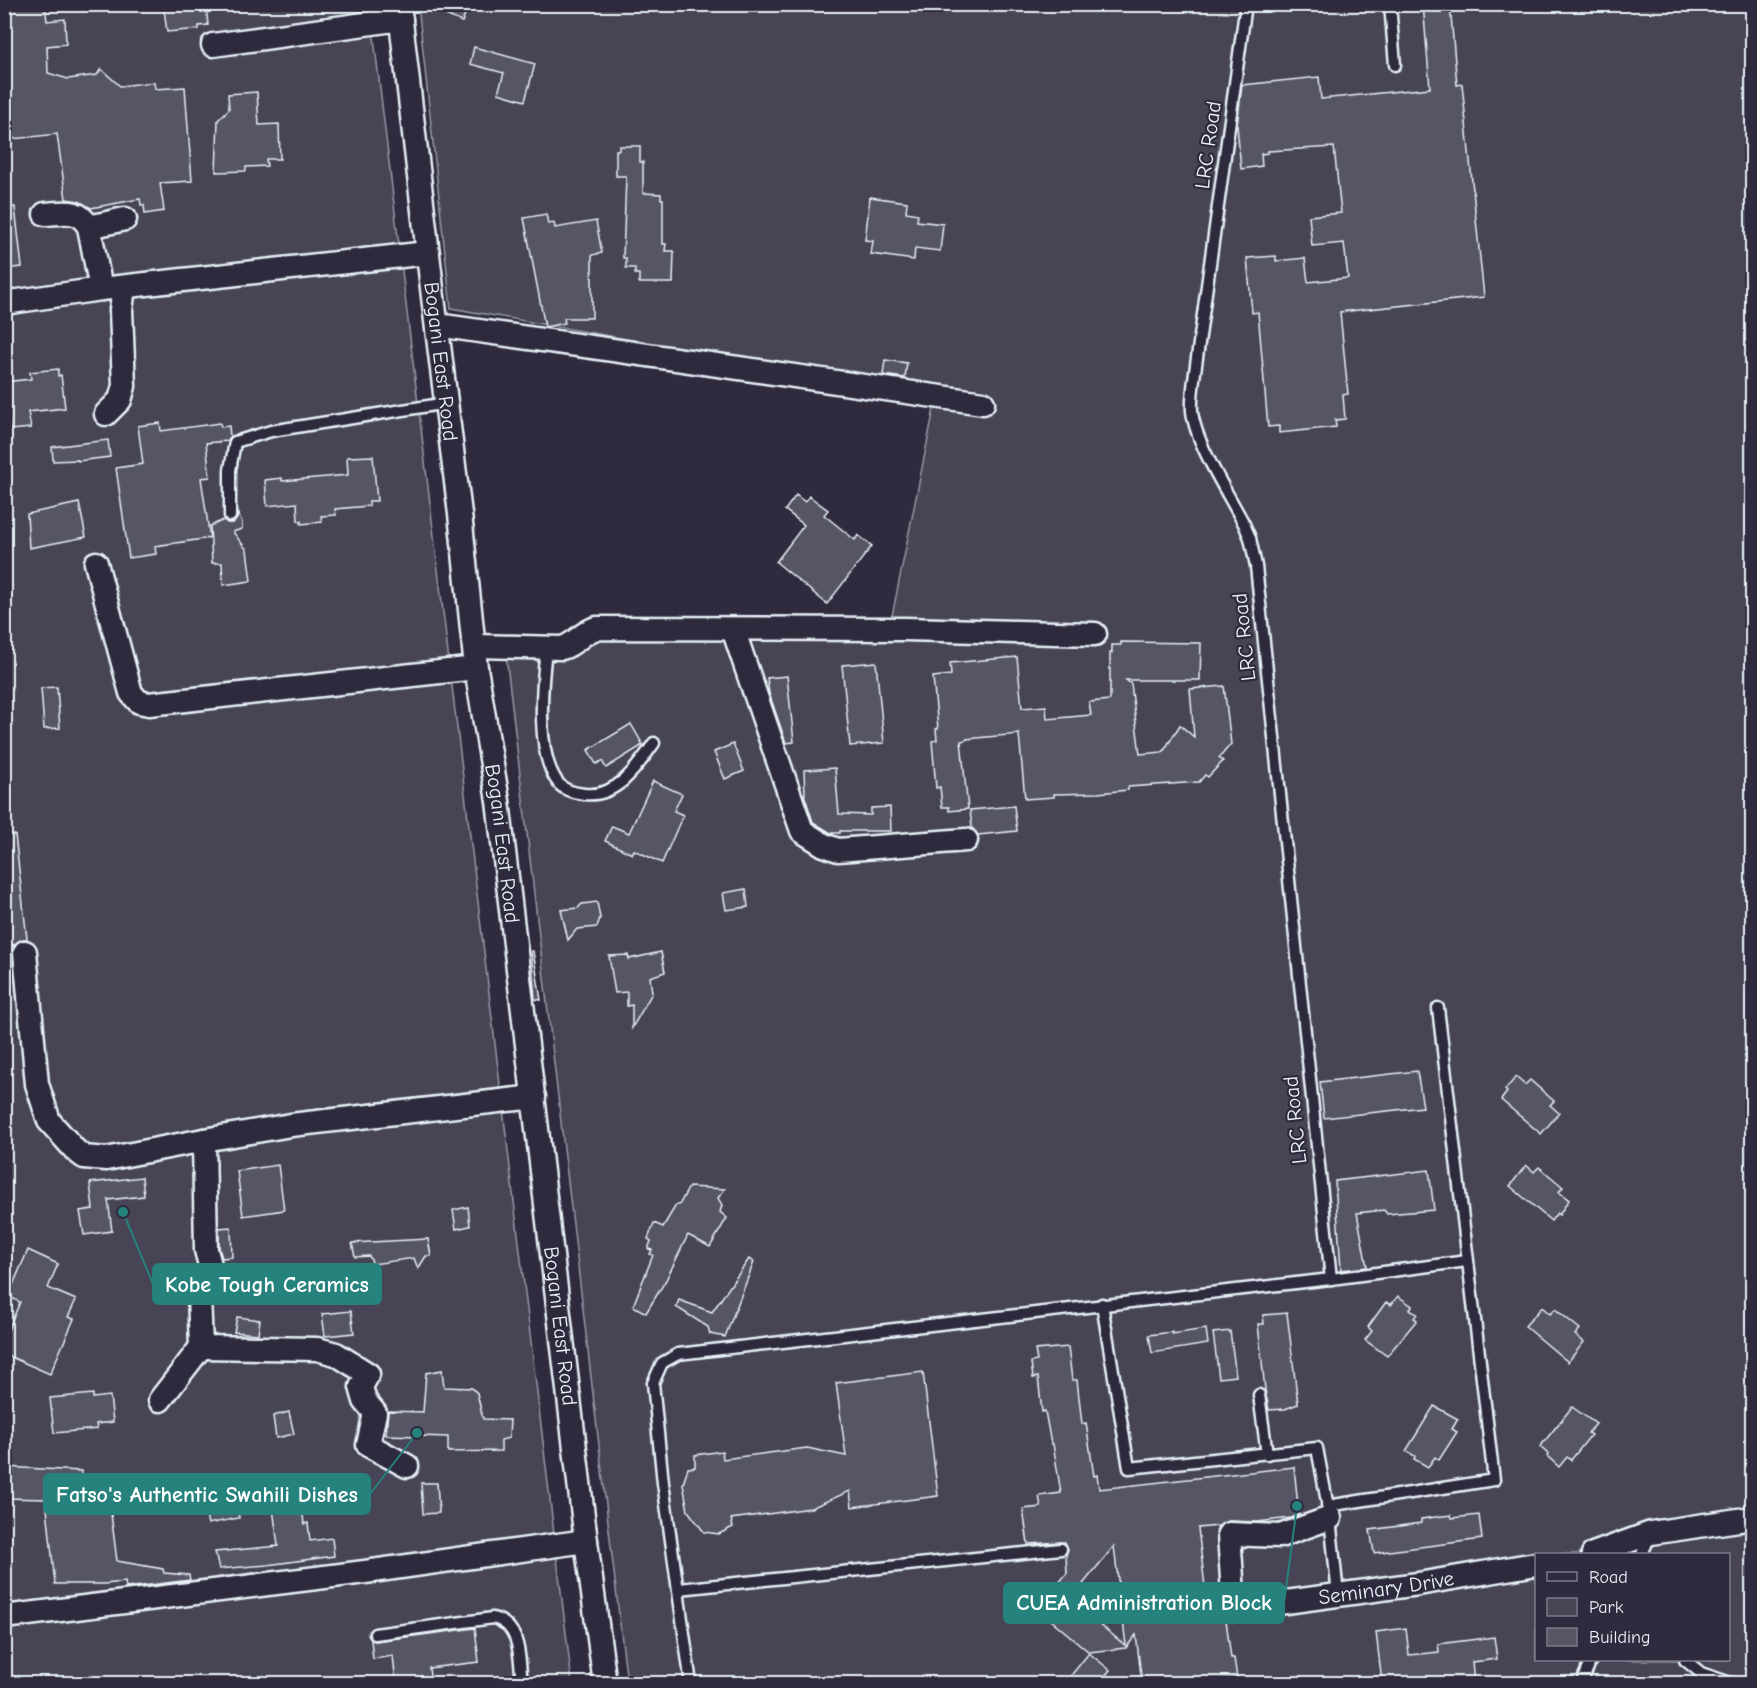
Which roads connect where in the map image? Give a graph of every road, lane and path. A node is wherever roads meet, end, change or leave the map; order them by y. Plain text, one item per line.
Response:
1 (1246, 4) edge
2 (1390, 4) edge
3 (400, 12) edge
4 (213, 45) dead end
5 (1395, 65) dead end
6 (45, 214) dead end
7 (125, 219) dead end
8 (89, 227) junction
9 (428, 253) junction
10 (124, 287) junction
11 (101, 289) junction
12 (4, 303) edge
13 (437, 325) junction
14 (447, 403) junction
15 (983, 403) dead end
16 (106, 414) dead end
17 (230, 516) dead end
18 (96, 563) dead end
19 (733, 629) junction
20 (1095, 634) dead end
21 (546, 649) junction
22 (476, 657) junction
23 (654, 743) dead end
24 (966, 840) dead end
25 (25, 952) dead end
26 (1438, 1008) dead end
27 (534, 1097) junction
28 (204, 1140) junction
29 (1467, 1262) junction
30 (1331, 1279) junction
31 (1102, 1304) junction
32 (201, 1347) junction
33 (1259, 1395) dead end
34 (160, 1400) dead end
35 (1268, 1454) junction
36 (406, 1466) dead end
37 (1329, 1512) junction
38 (1752, 1518) edge
39 (1651, 1533) junction
40 (586, 1541) junction
41 (1061, 1549) dead end
42 (1596, 1553) edge
43 (1642, 1553) edge
44 (1535, 1564) edge
45 (679, 1589) junction
46 (1338, 1595) junction
47 (4, 1617) edge
48 (375, 1634) dead end
49 (1591, 1661) edge
50 (1687, 1661) edge
51 (522, 1683) edge
52 (605, 1683) edge
53 (691, 1683) edge
54 (1581, 1683) edge
55 (1734, 1683) edge

1 - 30 lane, LRC Road
2 - 5 lane
3 - 4 street
3 - 9 street, Bogani East Road
6 - 8 street
7 - 8 street
8 - 11 street
9 - 10 street
9 - 13 street, Bogani East Road
10 - 11 street
10 - 16 street
11 - 12 street
13 - 14 street, Bogani East Road
13 - 15 street
14 - 17 lane
14 - 22 street, Bogani East Road
18 - 22 street
19 - 20 street
19 - 21 street
19 - 24 street
21 - 22 street
21 - 23 lane
22 - 27 street, Bogani East Road
25 - 28 street
26 - 29 lane
27 - 28 street
27 - 40 street, Bogani East Road
28 - 32 street
29 - 30 lane
29 - 37 lane
30 - 31 lane
31 - 35 lane
31 - 45 lane
32 - 34 street
32 - 36 street
33 - 35 lane
35 - 37 lane
37 - 46 lane
37 - 46 street, Seminary Drive
38 - 39 street
39 - 42 street
39 - 43 lane
40 - 47 street
40 - 52 street, Bogani East Road
41 - 45 lane
44 - 46 street, Seminary Drive
45 - 53 lane
48 - 51 lane
49 - 54 lane
50 - 55 lane

